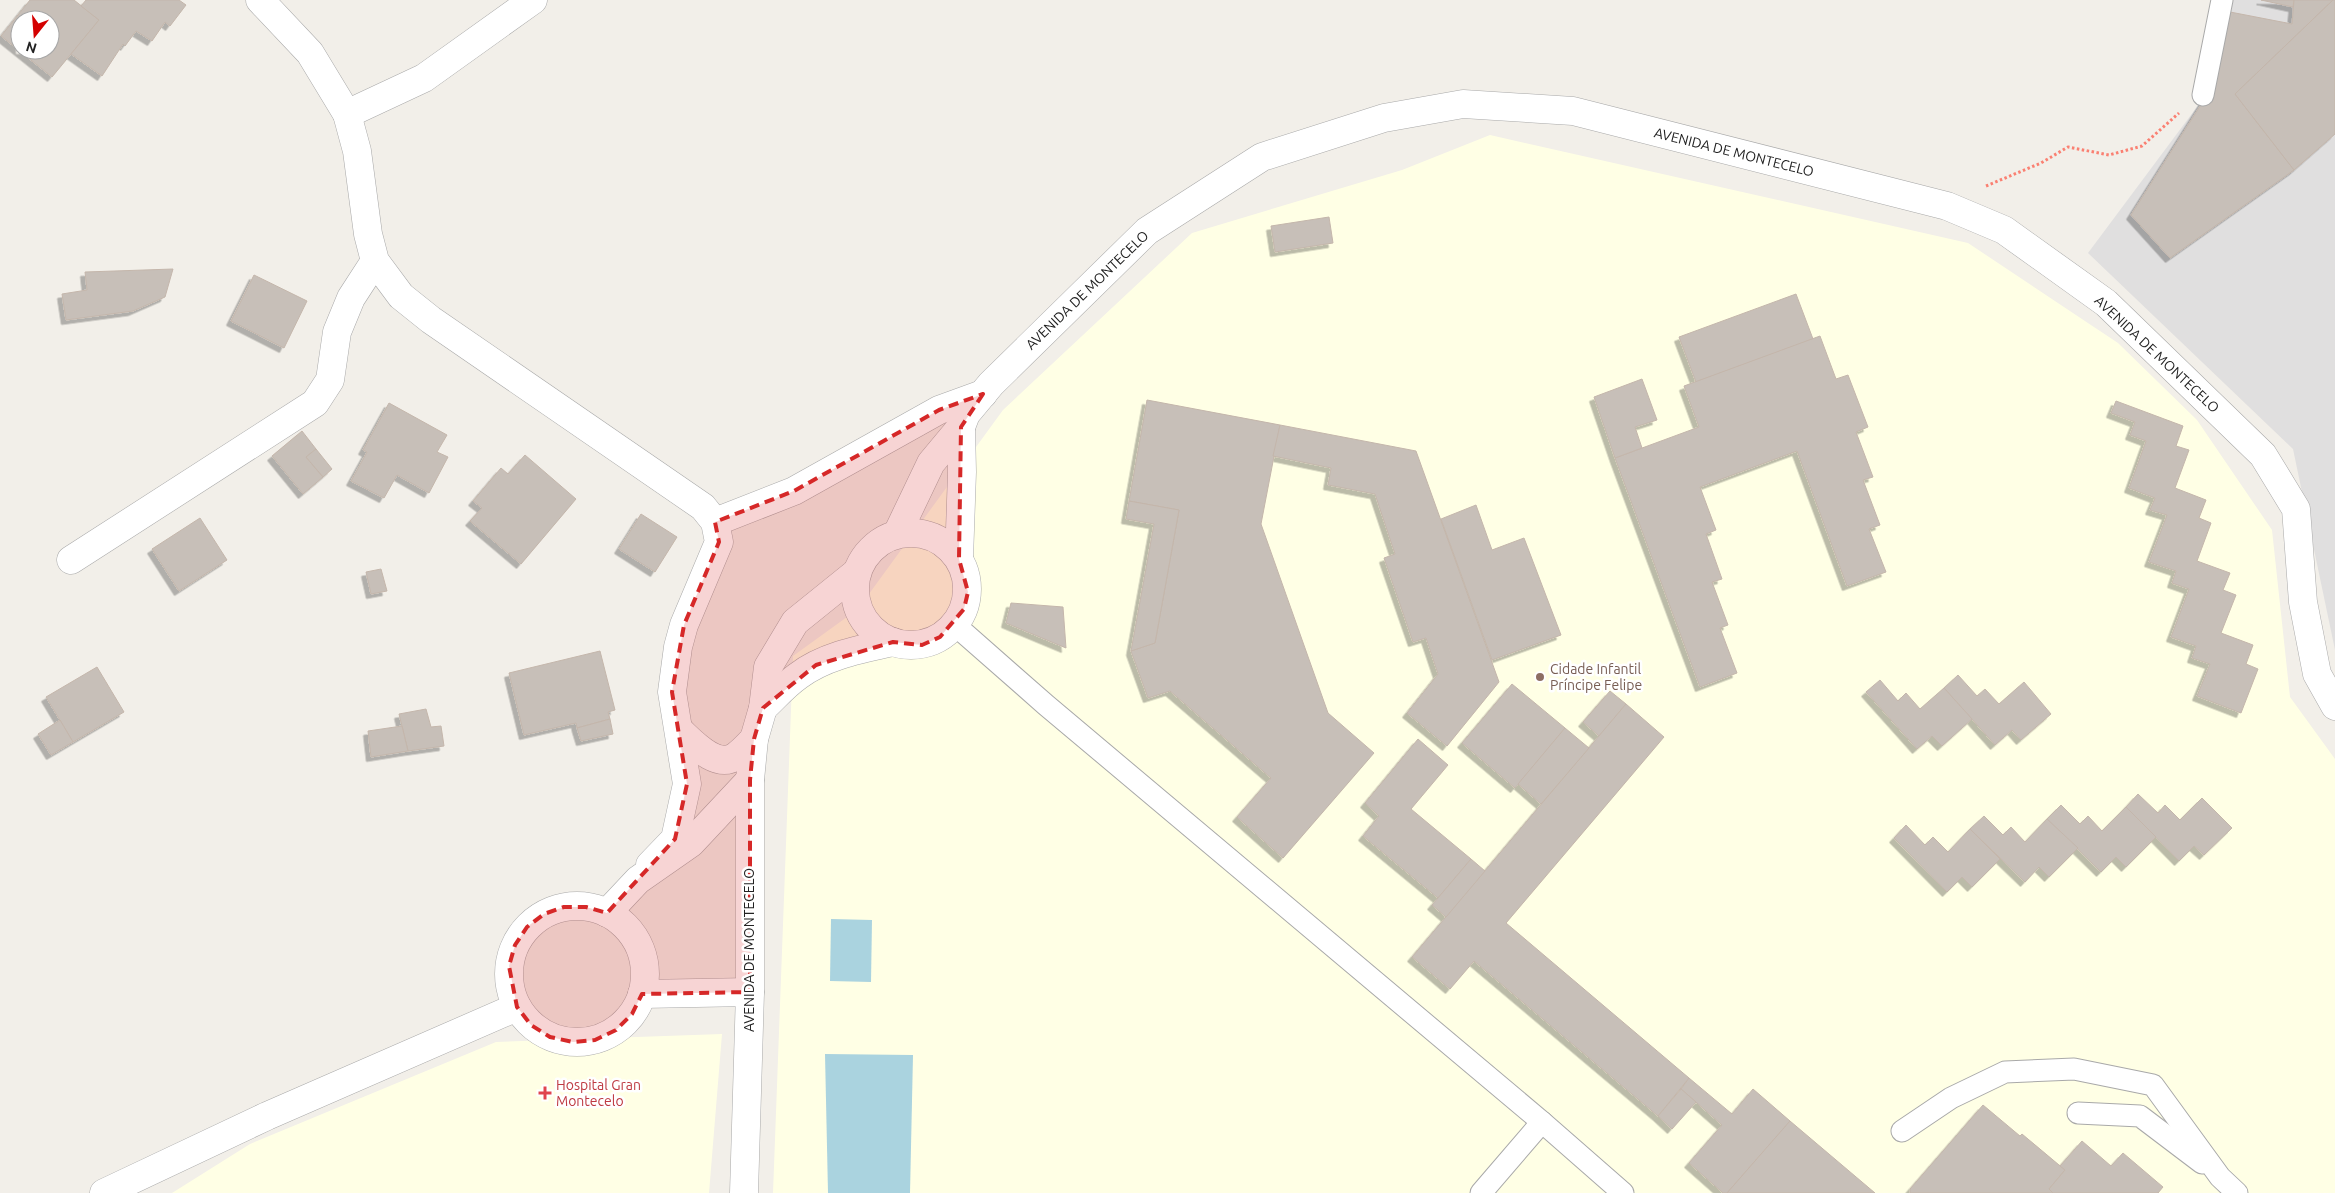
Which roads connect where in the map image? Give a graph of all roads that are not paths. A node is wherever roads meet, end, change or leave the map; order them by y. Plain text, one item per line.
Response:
1 (260, 0) edge
2 (533, 0) edge
3 (2222, 0) edge
4 (2203, 95) road end
5 (347, 114) junction
6 (374, 261) junction
7 (984, 394) junction
8 (961, 427) junction
9 (715, 522) junction
10 (896, 534) junction
11 (959, 559) junction
12 (71, 560) dead end
13 (857, 572) junction
14 (955, 624) junction
15 (893, 642) junction
16 (2335, 706) edge
17 (763, 708) junction
18 (680, 731) junction
19 (754, 739) junction
20 (750, 780) junction
21 (638, 880) junction
22 (607, 913) junction
23 (750, 992) junction
24 (642, 994) junction
25 (517, 1007) junction
26 (2078, 1114) dead end
27 (1542, 1122) junction
28 (1902, 1131) dead end
29 (2220, 1177) junction
30 (104, 1193) edge
31 (744, 1193) edge
32 (1481, 1193) edge
33 (1623, 1193) edge
34 (2237, 1193) edge

1 - 5 street
2 - 5 street
3 - 4 lane
5 - 6 street
6 - 9 street
6 - 12 street
7 - 8 street, AVENIDA DE MONTECELO
7 - 9 street
7 - 16 street, AVENIDA DE MONTECELO
8 - 10 street, AVENIDA DE MONTECELO
8 - 11 street
9 - 18 street
10 - 11 street
10 - 13 street
11 - 14 street
13 - 15 street
13 - 17 street, AVENIDA DE MONTECELO
14 - 15 street
14 - 27 lane
15 - 17 street
17 - 19 street, AVENIDA DE MONTECELO
18 - 19 street
18 - 21 street
19 - 20 street, AVENIDA DE MONTECELO
20 - 21 street
20 - 23 street, AVENIDA DE MONTECELO
21 - 22 street
22 - 24 street
22 - 25 street
23 - 24 street
23 - 31 street, AVENIDA DE MONTECELO
24 - 25 street
25 - 30 street
26 - 29 lane
27 - 32 lane
27 - 33 lane
28 - 29 lane
29 - 34 lane

